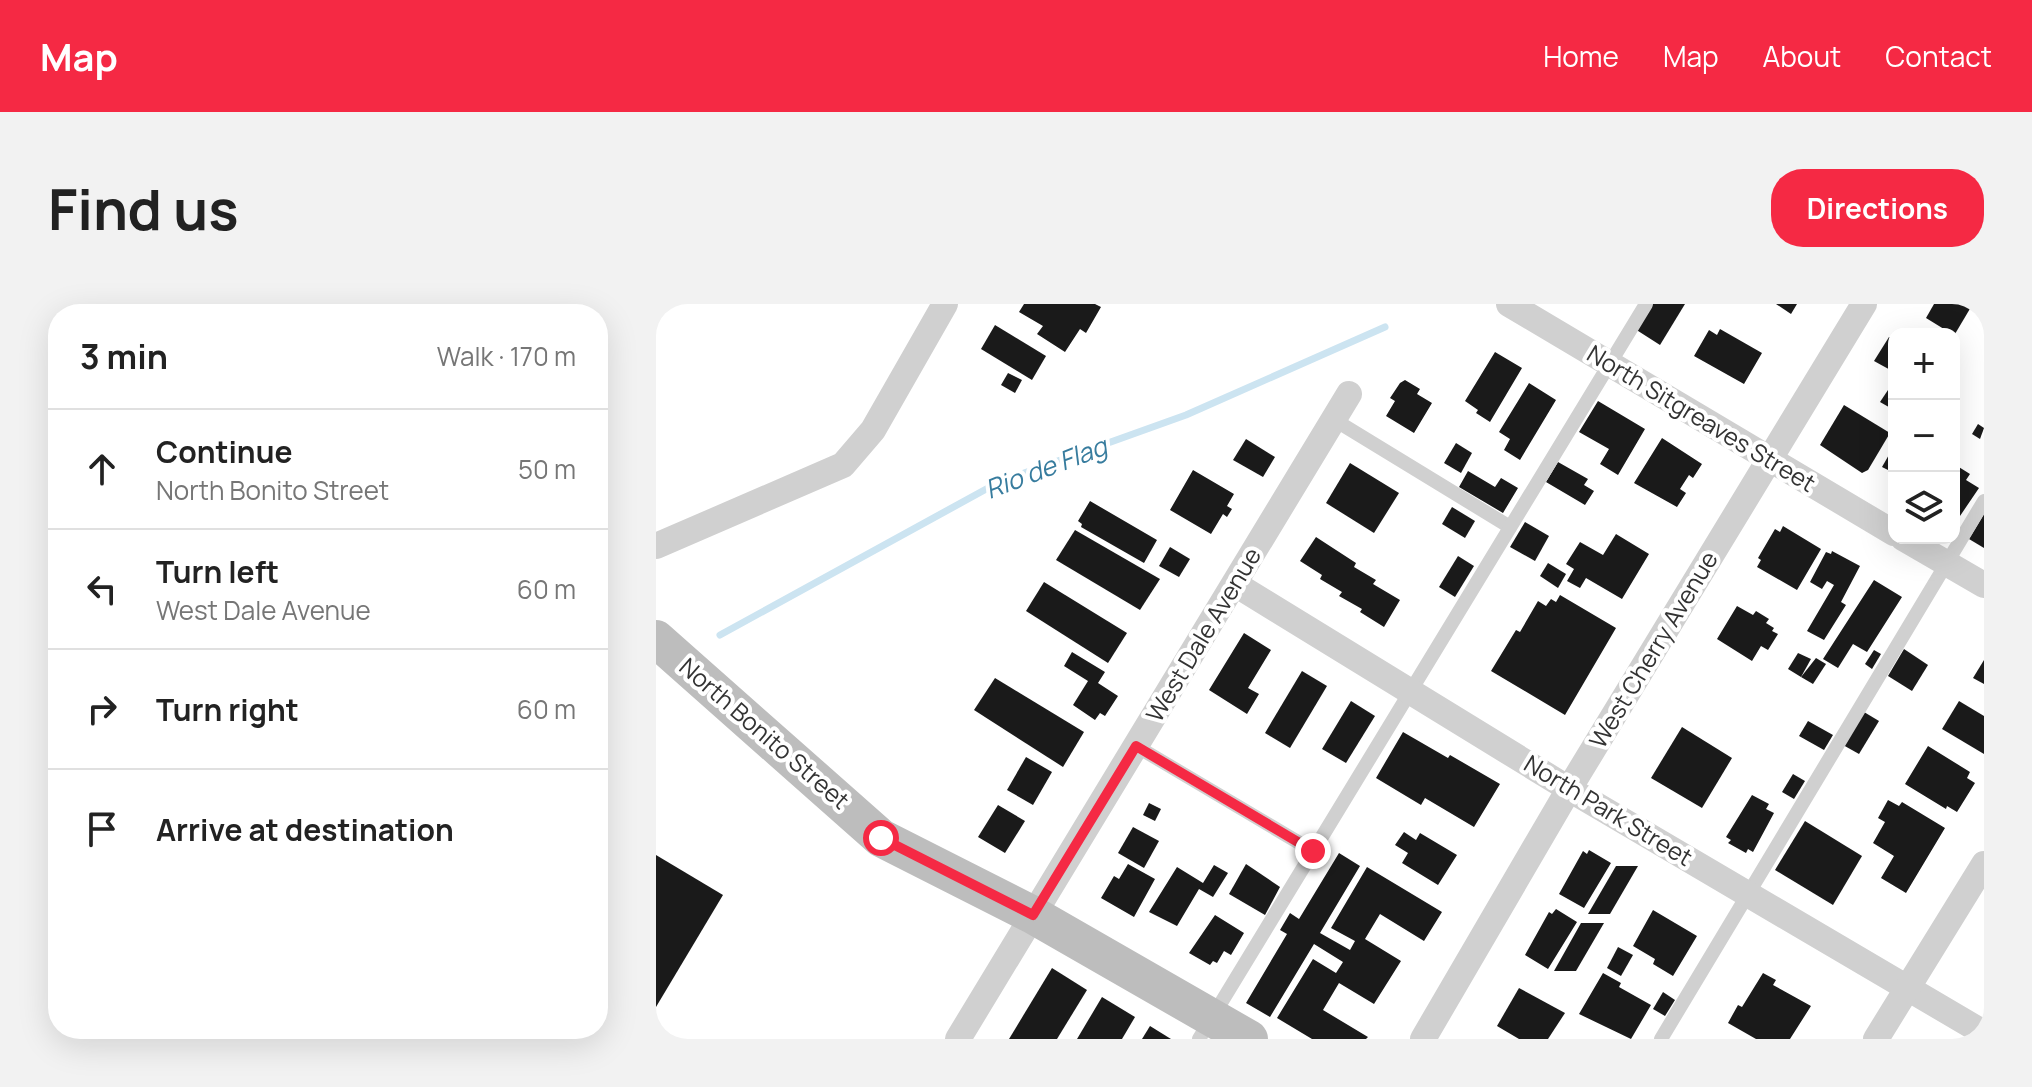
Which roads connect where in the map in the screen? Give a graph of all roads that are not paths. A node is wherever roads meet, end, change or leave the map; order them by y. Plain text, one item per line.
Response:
1 (945, 304) edge
2 (1509, 304) edge
3 (1646, 304) edge
4 (1864, 304) edge
5 (1609, 364) junction
6 (1349, 394) dead end
7 (1333, 419) junction
8 (1769, 460) junction
9 (1984, 501) edge
10 (1510, 527) junction
11 (1888, 529) edge
12 (1913, 544) edge
13 (656, 546) edge
14 (1946, 563) junction
15 (1235, 584) junction
16 (1984, 585) edge
17 (656, 639) edge
18 (1410, 692) junction
19 (1136, 746) junction
20 (1569, 789) junction
21 (1313, 851) junction
22 (1984, 864) edge
23 (1748, 893) junction
24 (1033, 915) junction
25 (1909, 987) junction
26 (1205, 1028) edge
27 (1984, 1033) edge
28 (958, 1039) edge
29 (1249, 1039) edge
30 (1423, 1039) edge
31 (1661, 1039) edge
32 (1876, 1039) edge

1 - 13 street
2 - 5 street, North Sitgreaves Street
3 - 5 lane
4 - 8 street, West Cherry Avenue
5 - 8 street, North Sitgreaves Street
5 - 10 lane
6 - 7 street, West Dale Avenue
7 - 10 lane
7 - 15 street, West Dale Avenue
8 - 11 street, North Sitgreaves Street
8 - 20 street, West Cherry Avenue
9 - 14 lane
10 - 18 lane
12 - 14 street
14 - 16 street
14 - 23 lane
15 - 18 street, North Park Street
15 - 19 street, West Dale Avenue
17 - 24 street, North Bonito Street
18 - 20 street, North Park Street
18 - 21 lane
19 - 21 lane
19 - 24 street, West Dale Avenue
20 - 23 street, North Park Street
20 - 30 street, West Cherry Avenue
21 - 26 lane
22 - 25 street
23 - 25 street, North Park Street
23 - 31 lane
24 - 26 street, North Bonito Street
24 - 28 street, West Dale Avenue
25 - 27 street, North Park Street
25 - 32 street
26 - 29 street, North Bonito Street

